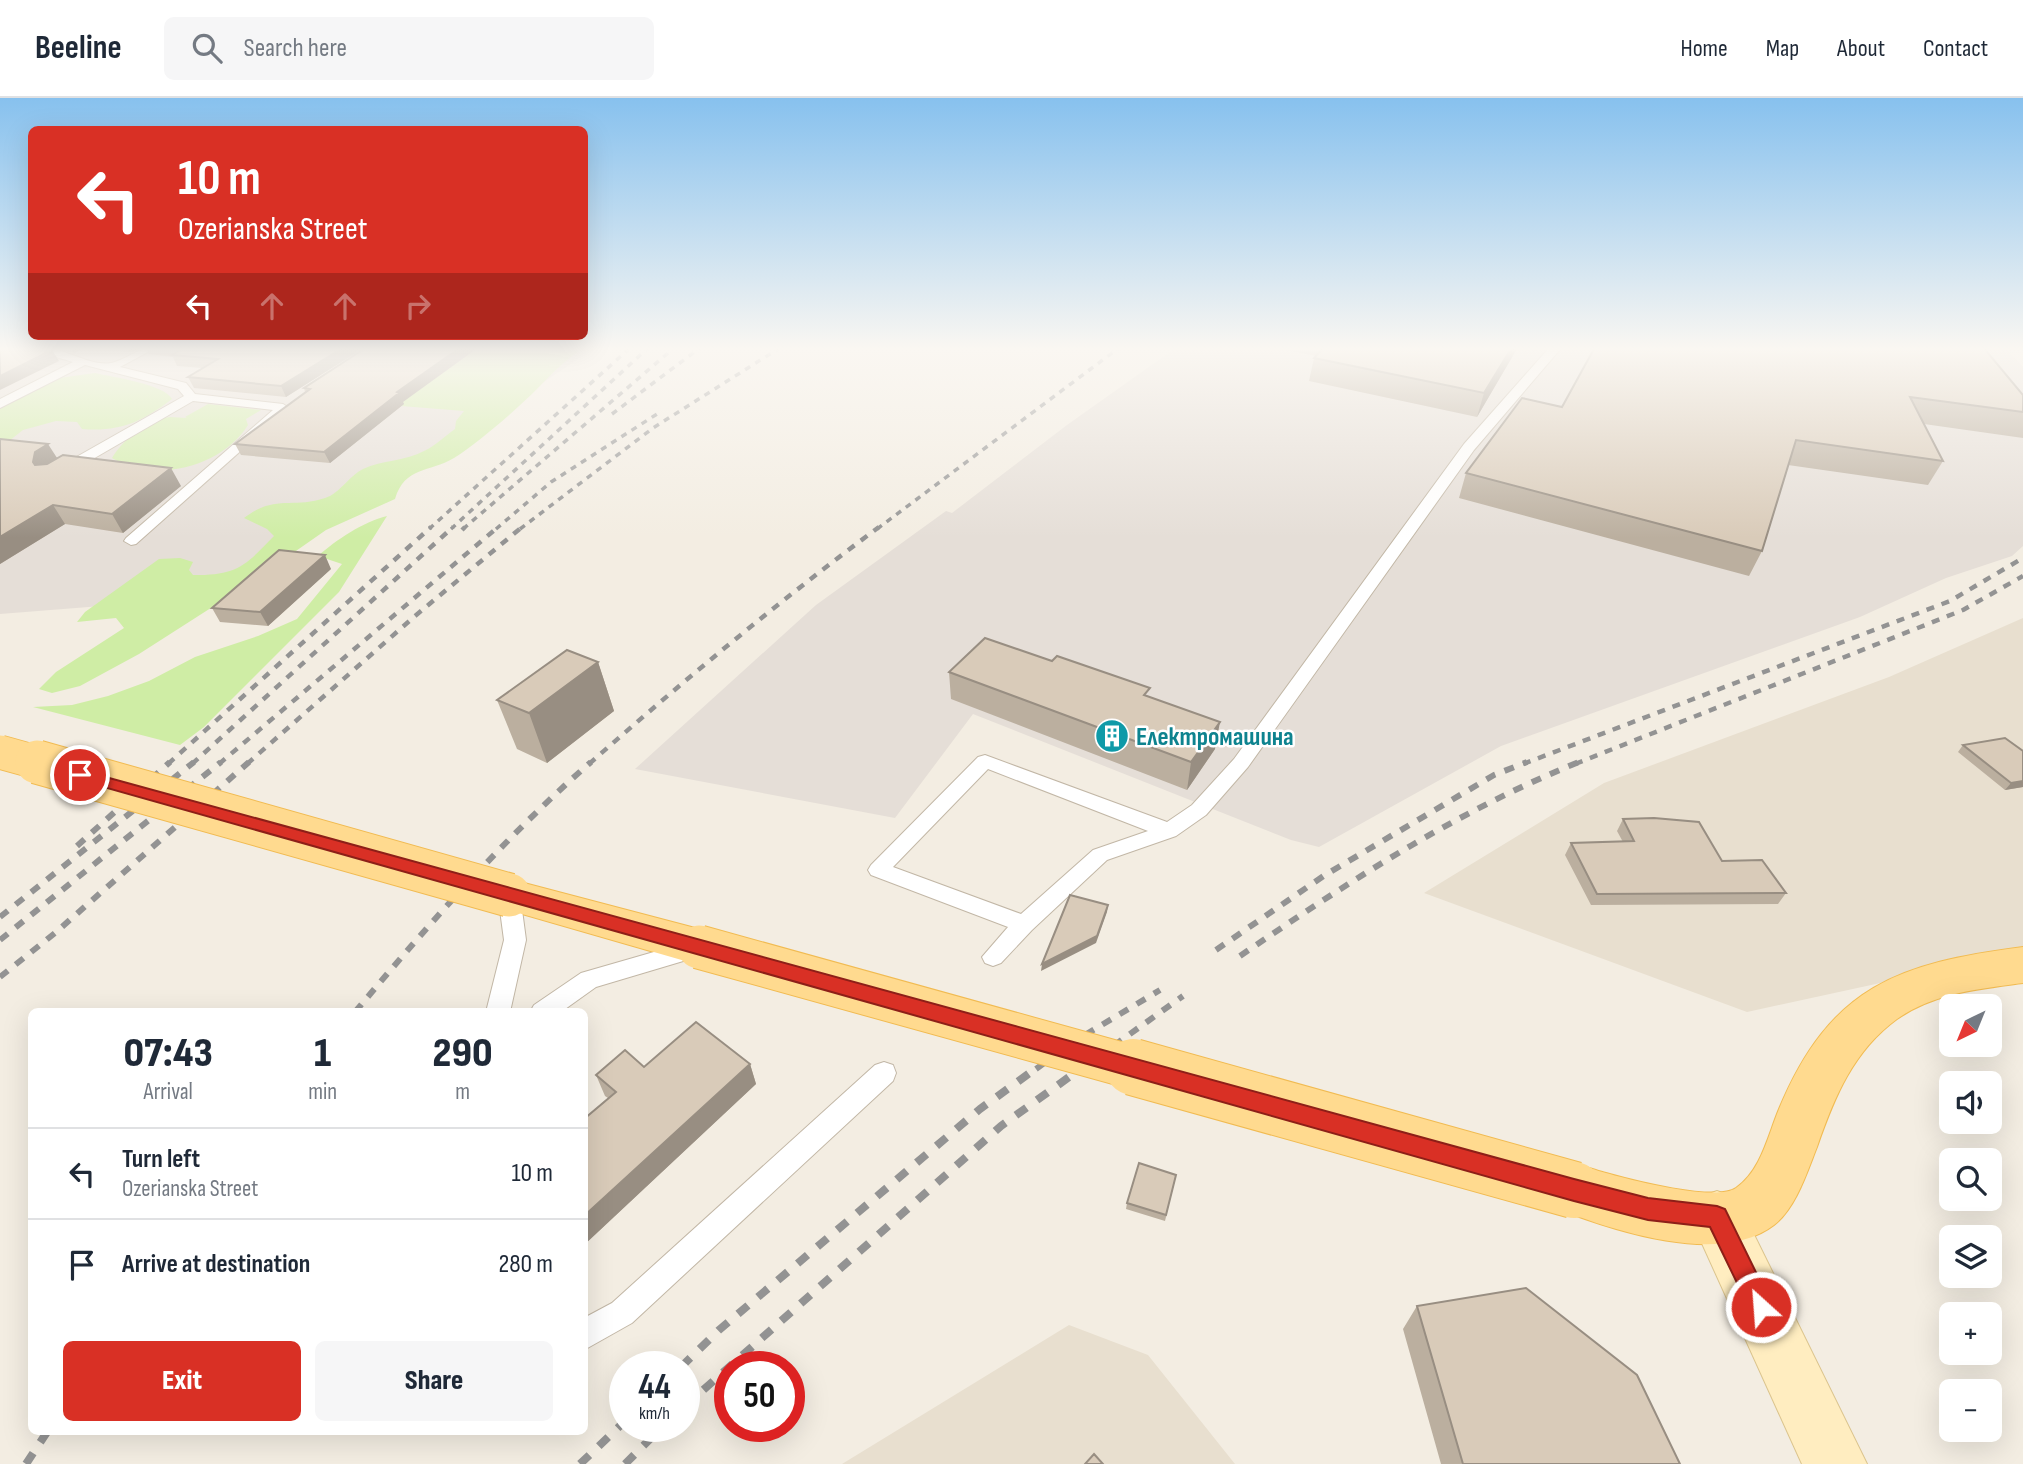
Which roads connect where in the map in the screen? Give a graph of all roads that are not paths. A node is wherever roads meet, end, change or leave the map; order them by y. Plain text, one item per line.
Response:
1 (167, 411) edge
2 (281, 411) edge
3 (1501, 411) edge
4 (52, 477) edge
5 (131, 541) dead end
6 (0, 752) edge
7 (1169, 831) junction
8 (509, 895) junction
9 (1024, 924) junction
10 (699, 947) junction
11 (993, 957) dead end
12 (2023, 965) edge
13 (499, 1008) edge
14 (548, 1008) edge
15 (884, 1073) dead end
16 (1717, 1217) junction
17 (588, 1333) edge
18 (1835, 1464) edge

1 - 4 lane
2 - 5 lane
3 - 7 lane
6 - 8 main road, bridge
7 - 9 lane
7 - 9 lane
8 - 10 main road
8 - 13 lane
9 - 11 lane
10 - 14 lane
10 - 16 main road, bridge
12 - 16 main road
15 - 17 lane
16 - 18 main road

